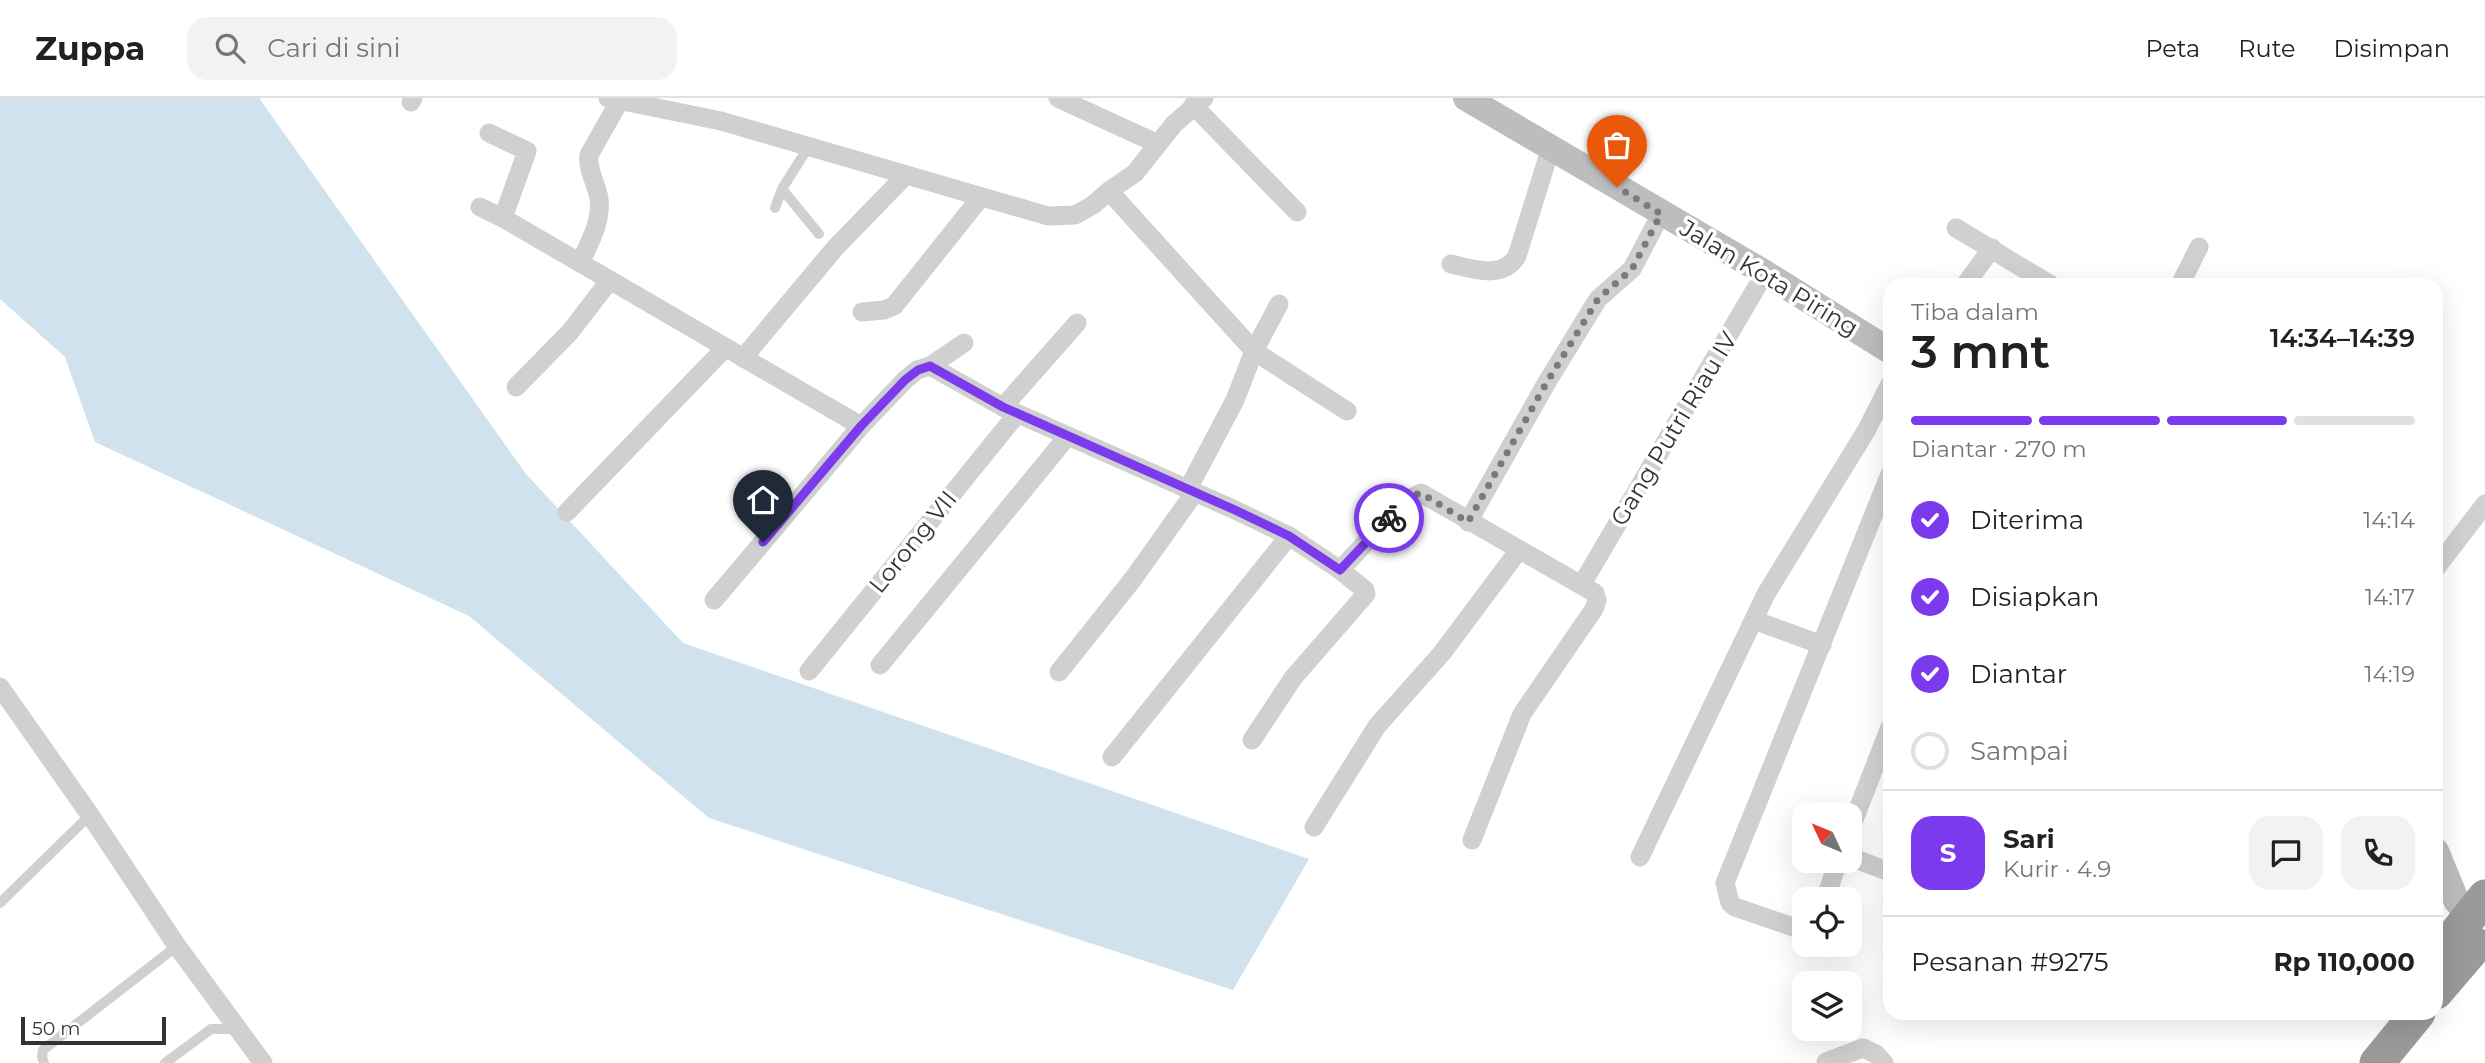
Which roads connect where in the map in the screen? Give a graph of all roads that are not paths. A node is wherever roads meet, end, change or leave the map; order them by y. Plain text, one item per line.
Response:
1 (1058, 98) edge
2 (1466, 98) edge
3 (614, 99) edge
4 (1200, 100) edge
5 (489, 133) dead end
6 (1158, 144) junction
7 (809, 146) junction
8 (1551, 147) junction
9 (905, 176) junction
10 (782, 189) junction
11 (1109, 191) junction
12 (981, 197) junction
13 (480, 207) dead end
14 (775, 208) dead end
15 (1297, 212) dead end
16 (1661, 214) junction
17 (503, 218) junction
18 (1956, 228) dead end
19 (819, 234) dead end
20 (2199, 247) dead end
21 (1992, 248) junction
22 (580, 263) junction
23 (1451, 264) dead end
24 (1765, 273) junction
25 (1970, 278) edge
26 (2040, 278) edge
27 (2184, 278) edge
28 (610, 280) junction
29 (1279, 304) dead end
30 (862, 312) dead end
31 (1077, 323) dead end
32 (964, 343) dead end
33 (1883, 347) edge
34 (725, 348) junction
35 (1254, 351) junction
36 (743, 358) junction
37 (930, 366) junction
38 (516, 387) dead end
39 (1883, 397) edge
40 (1010, 411) junction
41 (1347, 411) dead end
42 (861, 426) junction
43 (1067, 438) junction
44 (1191, 491) junction
45 (1883, 493) edge
46 (2485, 504) edge
47 (568, 512) dead end
48 (1468, 522) junction
49 (1289, 536) junction
50 (1519, 550) junction
51 (2443, 559) edge
52 (1340, 570) junction
53 (1582, 584) junction
54 (714, 600) dead end
55 (1754, 620) junction
56 (1822, 645) junction
57 (880, 665) dead end
58 (809, 671) dead end
59 (1059, 672) dead end
60 (0, 687) edge
61 (1252, 740) dead end
62 (1883, 745) edge
63 (1112, 757) dead end
64 (1860, 803) edge
65 (90, 815) junction
66 (1314, 827) dead end
67 (1472, 840) dead end
68 (1640, 857) dead end
69 (1862, 862) edge
70 (2443, 868) edge
71 (1883, 869) edge
72 (0, 903) edge
73 (1792, 927) edge
74 (2480, 928) edge
75 (177, 946) junction
76 (2443, 954) edge
77 (2443, 982) edge
78 (2387, 1020) edge
79 (2412, 1020) edge
80 (237, 1029) junction
81 (1826, 1062) edge
82 (44, 1063) edge
83 (165, 1063) edge
84 (262, 1063) edge
85 (1884, 1063) edge
86 (2353, 1063) edge
87 (2377, 1063) edge

1 - 6 street
2 - 8 street, Jalan Kota Piring
3 - 7 street
3 - 22 street
4 - 6 street
4 - 15 street
5 - 17 street
6 - 11 street
7 - 9 street
7 - 10 lane
8 - 16 street, Jalan Kota Piring
8 - 23 street
9 - 12 street
9 - 36 street
10 - 14 lane
10 - 19 lane
11 - 12 street
11 - 35 street
12 - 30 street
13 - 17 street
16 - 24 street, Jalan Kota Piring
16 - 48 street
17 - 22 street
18 - 21 street
20 - 27 street
21 - 25 street
21 - 26 street
22 - 28 street
24 - 33 street, Jalan Kota Piring
24 - 53 street, Gang Putri Riau IV
28 - 34 street
28 - 38 street
29 - 35 street
31 - 40 street, Lorong VII
32 - 37 street
34 - 36 street
34 - 47 street
35 - 41 street
35 - 44 street
36 - 42 street
37 - 40 street
37 - 42 street
39 - 55 street
40 - 43 street
40 - 58 street, Lorong VII
42 - 54 street
43 - 44 street
43 - 57 street
44 - 49 street
44 - 59 street
45 - 56 street
46 - 51 street
48 - 50 street
48 - 52 street
49 - 52 street
49 - 63 street
50 - 53 street
50 - 66 street
52 - 61 street
53 - 67 street
55 - 56 street
55 - 68 street
56 - 73 street
60 - 65 street
62 - 64 street
65 - 72 lane
65 - 75 street
69 - 71 street
70 - 74 street
74 - 76 highway
74 - 77 highway
75 - 80 street
75 - 82 lane
78 - 86 highway
79 - 87 highway
80 - 83 lane
80 - 84 street
81 - 85 street

